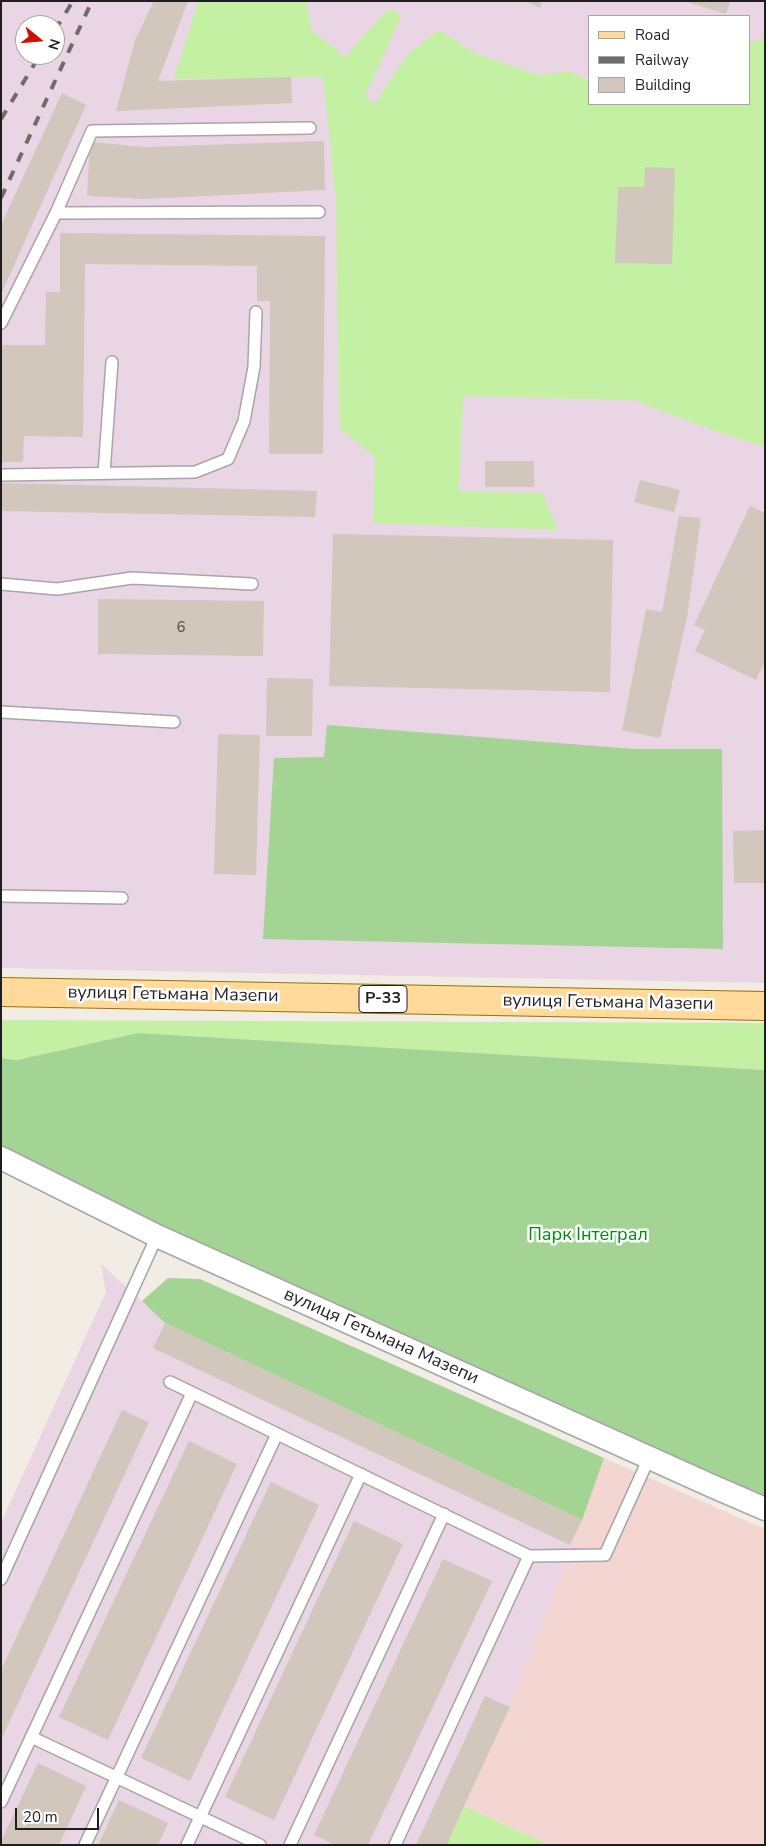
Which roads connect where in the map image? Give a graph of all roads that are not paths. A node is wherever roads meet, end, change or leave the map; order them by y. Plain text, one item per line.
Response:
1 (310, 128) dead end
2 (319, 212) dead end
3 (56, 213) junction
4 (256, 312) dead end
5 (1, 322) edge
6 (112, 362) dead end
7 (104, 473) junction
8 (1, 475) edge
9 (1, 584) edge
10 (252, 584) dead end
11 (1, 712) edge
12 (174, 722) dead end
13 (1, 896) edge
14 (122, 898) dead end
15 (1, 992) edge
16 (765, 1006) edge
17 (1, 1158) edge
18 (158, 1236) junction
19 (170, 1382) dead end
20 (192, 1393) junction
21 (277, 1434) junction
22 (649, 1458) junction
23 (361, 1474) junction
24 (765, 1508) edge
25 (444, 1514) junction
26 (529, 1556) junction
27 (1, 1579) edge
28 (31, 1737) junction
29 (116, 1777) junction
30 (1, 1802) edge
31 (200, 1817) junction
32 (85, 1845) edge
33 (187, 1845) edge
34 (260, 1845) edge
35 (290, 1845) edge
36 (395, 1845) edge

1 - 3 lane
2 - 3 lane
3 - 5 lane
4 - 7 lane
6 - 7 lane
7 - 8 lane
9 - 10 lane
11 - 12 lane
13 - 14 lane
15 - 16 main road, вулиця Гетьмана Мазепи / Р-33
17 - 18 street, вулиця Гетьмана Мазепи
18 - 22 street, вулиця Гетьмана Мазепи
18 - 27 lane
19 - 20 lane
20 - 21 lane
20 - 28 lane
21 - 23 lane
21 - 29 lane
22 - 24 street, вулиця Гетьмана Мазепи
22 - 26 lane
23 - 25 lane
23 - 31 lane
25 - 26 lane
25 - 35 lane
26 - 36 lane
28 - 29 lane
28 - 30 lane
29 - 31 lane
29 - 32 lane
31 - 33 lane
31 - 34 lane

